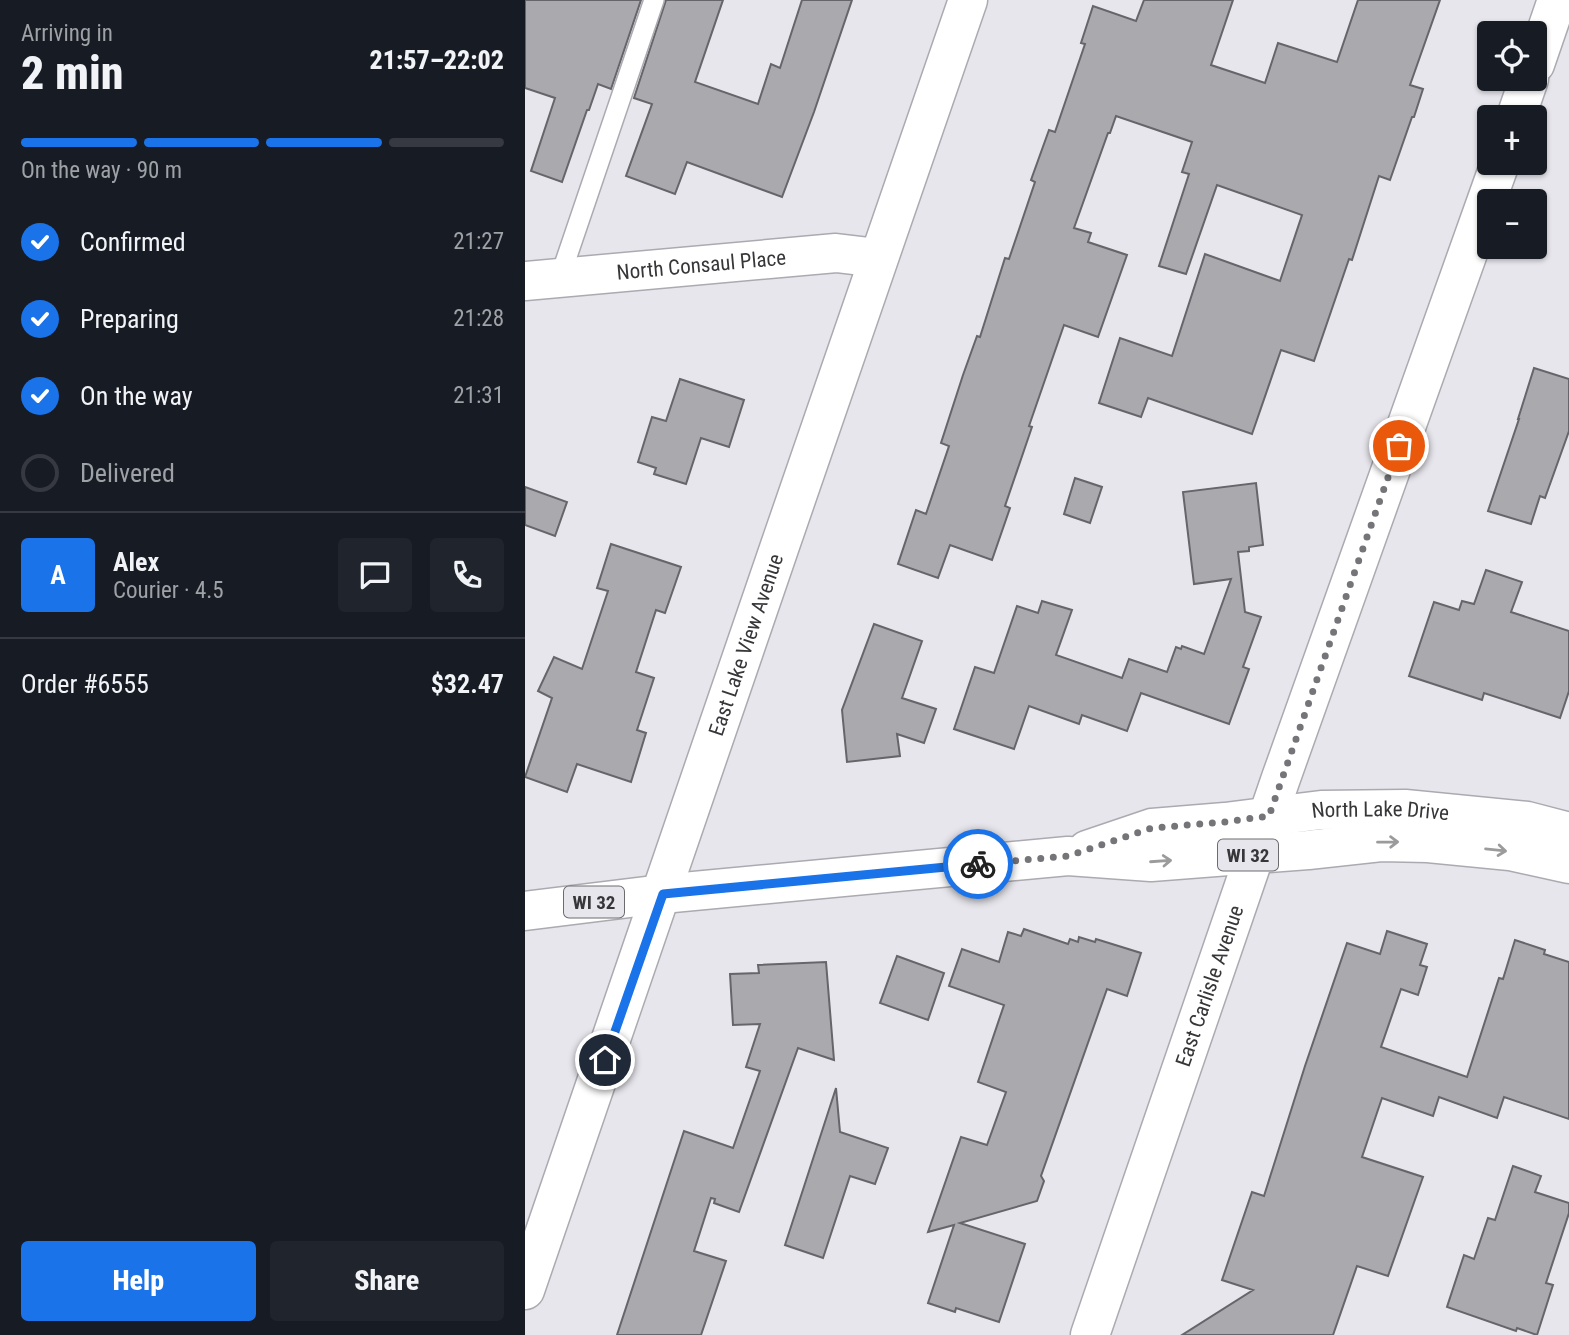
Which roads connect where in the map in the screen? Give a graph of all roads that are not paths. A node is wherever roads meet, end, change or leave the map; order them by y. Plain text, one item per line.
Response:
1 (654, 0) edge
2 (968, 0) edge
3 (1557, 0) edge
4 (1547, 29) edge
5 (1496, 175) edge
6 (878, 258) junction
7 (542, 279) edge
8 (1269, 816) junction
9 (1569, 832) edge
10 (1255, 854) junction
11 (1068, 856) junction
12 (1569, 864) edge
13 (663, 894) junction
14 (525, 911) edge
15 (525, 1290) edge
16 (1090, 1335) edge

1 - 7 lane
2 - 6 street, East Lake View Avenue
3 - 4 street
5 - 8 street, East Carlisle Avenue
6 - 7 street, North Consaul Place
6 - 13 street, East Lake View Avenue
8 - 9 street, North Lake Drive / WI 32
8 - 10 street, East Carlisle Avenue
8 - 11 street, North Lake Drive / WI 32
11 -> 10 street, North Lake Drive / WI 32
10 -> 12 street, North Lake Drive / WI 32
10 - 16 street, East Carlisle Avenue
11 - 13 street, North Lake Drive / WI 32
13 - 14 street, North Lake Drive / WI 32
13 - 15 street, East Lake View Avenue

